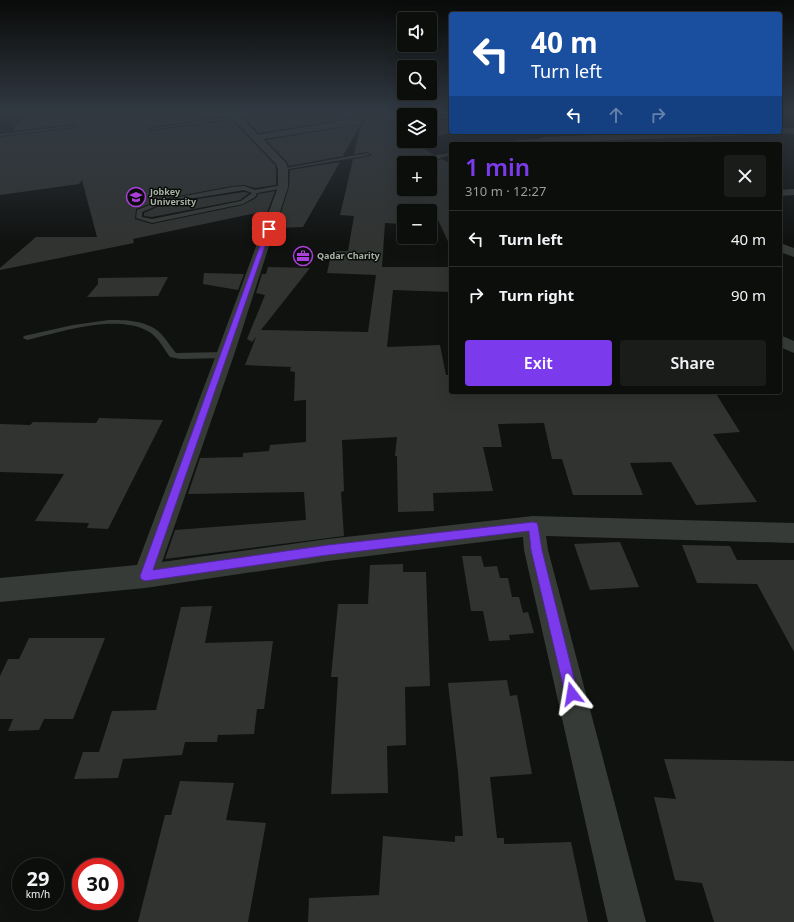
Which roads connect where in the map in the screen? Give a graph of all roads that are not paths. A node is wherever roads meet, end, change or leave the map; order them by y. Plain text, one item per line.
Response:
1 (273, 155) edge
2 (362, 155) edge
3 (283, 169) junction
4 (283, 187) junction
5 (255, 192) junction
6 (794, 192) edge
7 (782, 193) edge
8 (782, 248) edge
9 (794, 252) edge
10 (27, 338) dead end
11 (782, 341) edge
12 (794, 348) edge
13 (225, 354) junction
14 (533, 526) junction
15 (794, 533) edge
16 (145, 576) junction
17 (0, 590) edge
18 (627, 922) edge

1 - 3 street
2 - 3 lane
3 - 4 street
4 - 5 lane
4 - 13 street
5 - 5 lane
6 - 7 street
8 - 9 street
10 - 13 lane
11 - 12 street
13 - 16 street
14 - 15 street
14 - 16 street
14 - 18 street
16 - 17 street

